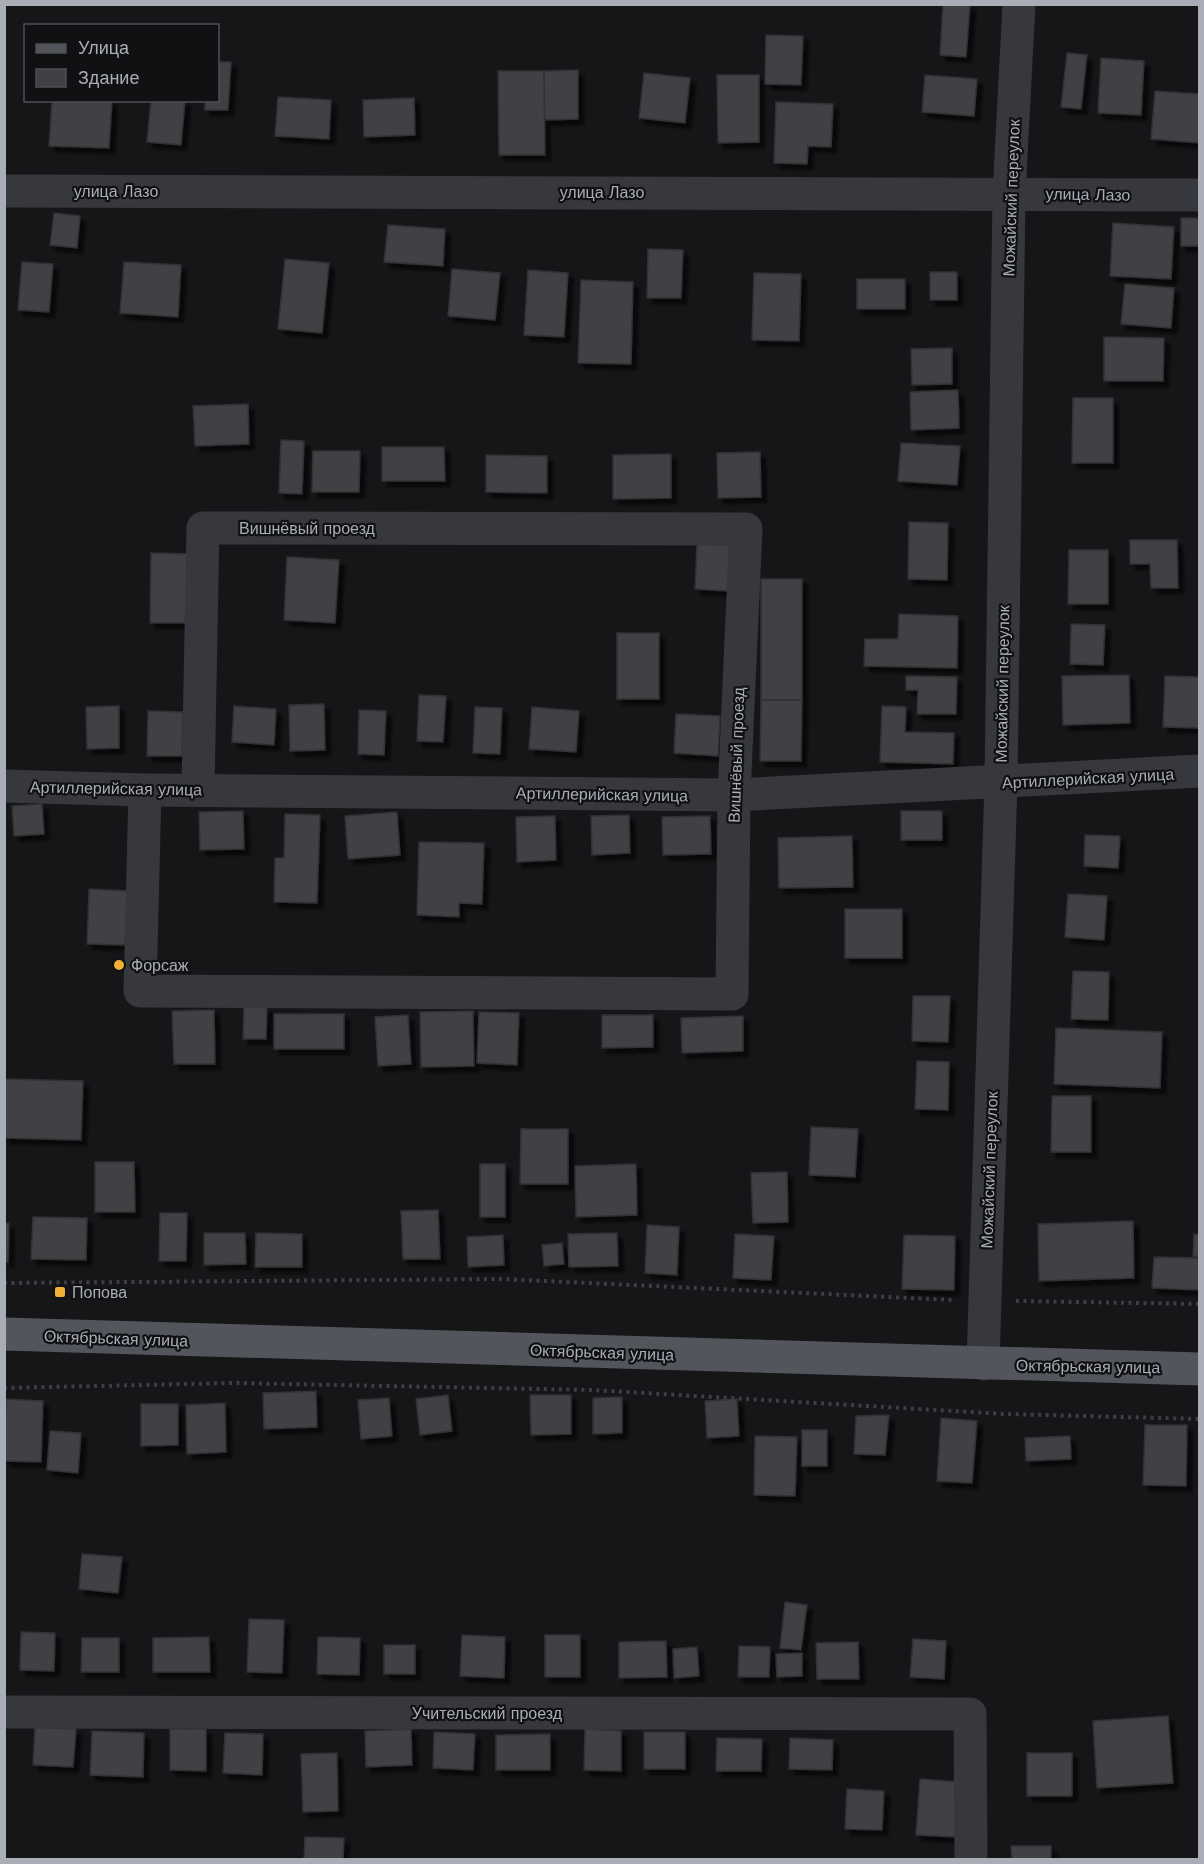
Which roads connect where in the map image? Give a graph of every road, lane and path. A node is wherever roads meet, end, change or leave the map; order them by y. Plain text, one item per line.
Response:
1 (1019, 4) edge
2 (4, 191) edge
3 (1009, 194) junction
4 (1200, 195) edge
5 (1200, 771) edge
6 (1001, 782) junction
7 (4, 786) edge
8 (198, 789) junction
9 (145, 790) junction
10 (734, 795) junction
11 (4, 1282) edge
12 (985, 1301) junction
13 (1200, 1304) edge
14 (4, 1334) edge
15 (983, 1364) junction
16 (1200, 1369) edge
17 (4, 1388) edge
18 (1200, 1419) edge
19 (4, 1712) edge
20 (971, 1860) edge

1 - 3 street, Можайский переулок
2 - 3 street, улица Лазо
3 - 4 street, улица Лазо
3 - 6 street, Можайский переулок
5 - 6 street, Артиллерийская улица
6 - 10 street, Артиллерийская улица
6 - 12 street, Можайский переулок
7 - 9 street, Артиллерийская улица
8 - 9 street, Артиллерийская улица
8 - 10 street, Артиллерийская улица
8 - 10 street, Вишнёвый проезд
9 - 10 street, Вишнёвый проезд
11 - 12 path
12 - 13 path
12 - 15 street, Можайский переулок
14 - 15 main road, Октябрьская улица
15 - 16 main road, Октябрьская улица
17 - 18 path
19 - 20 street, Учительский проезд

